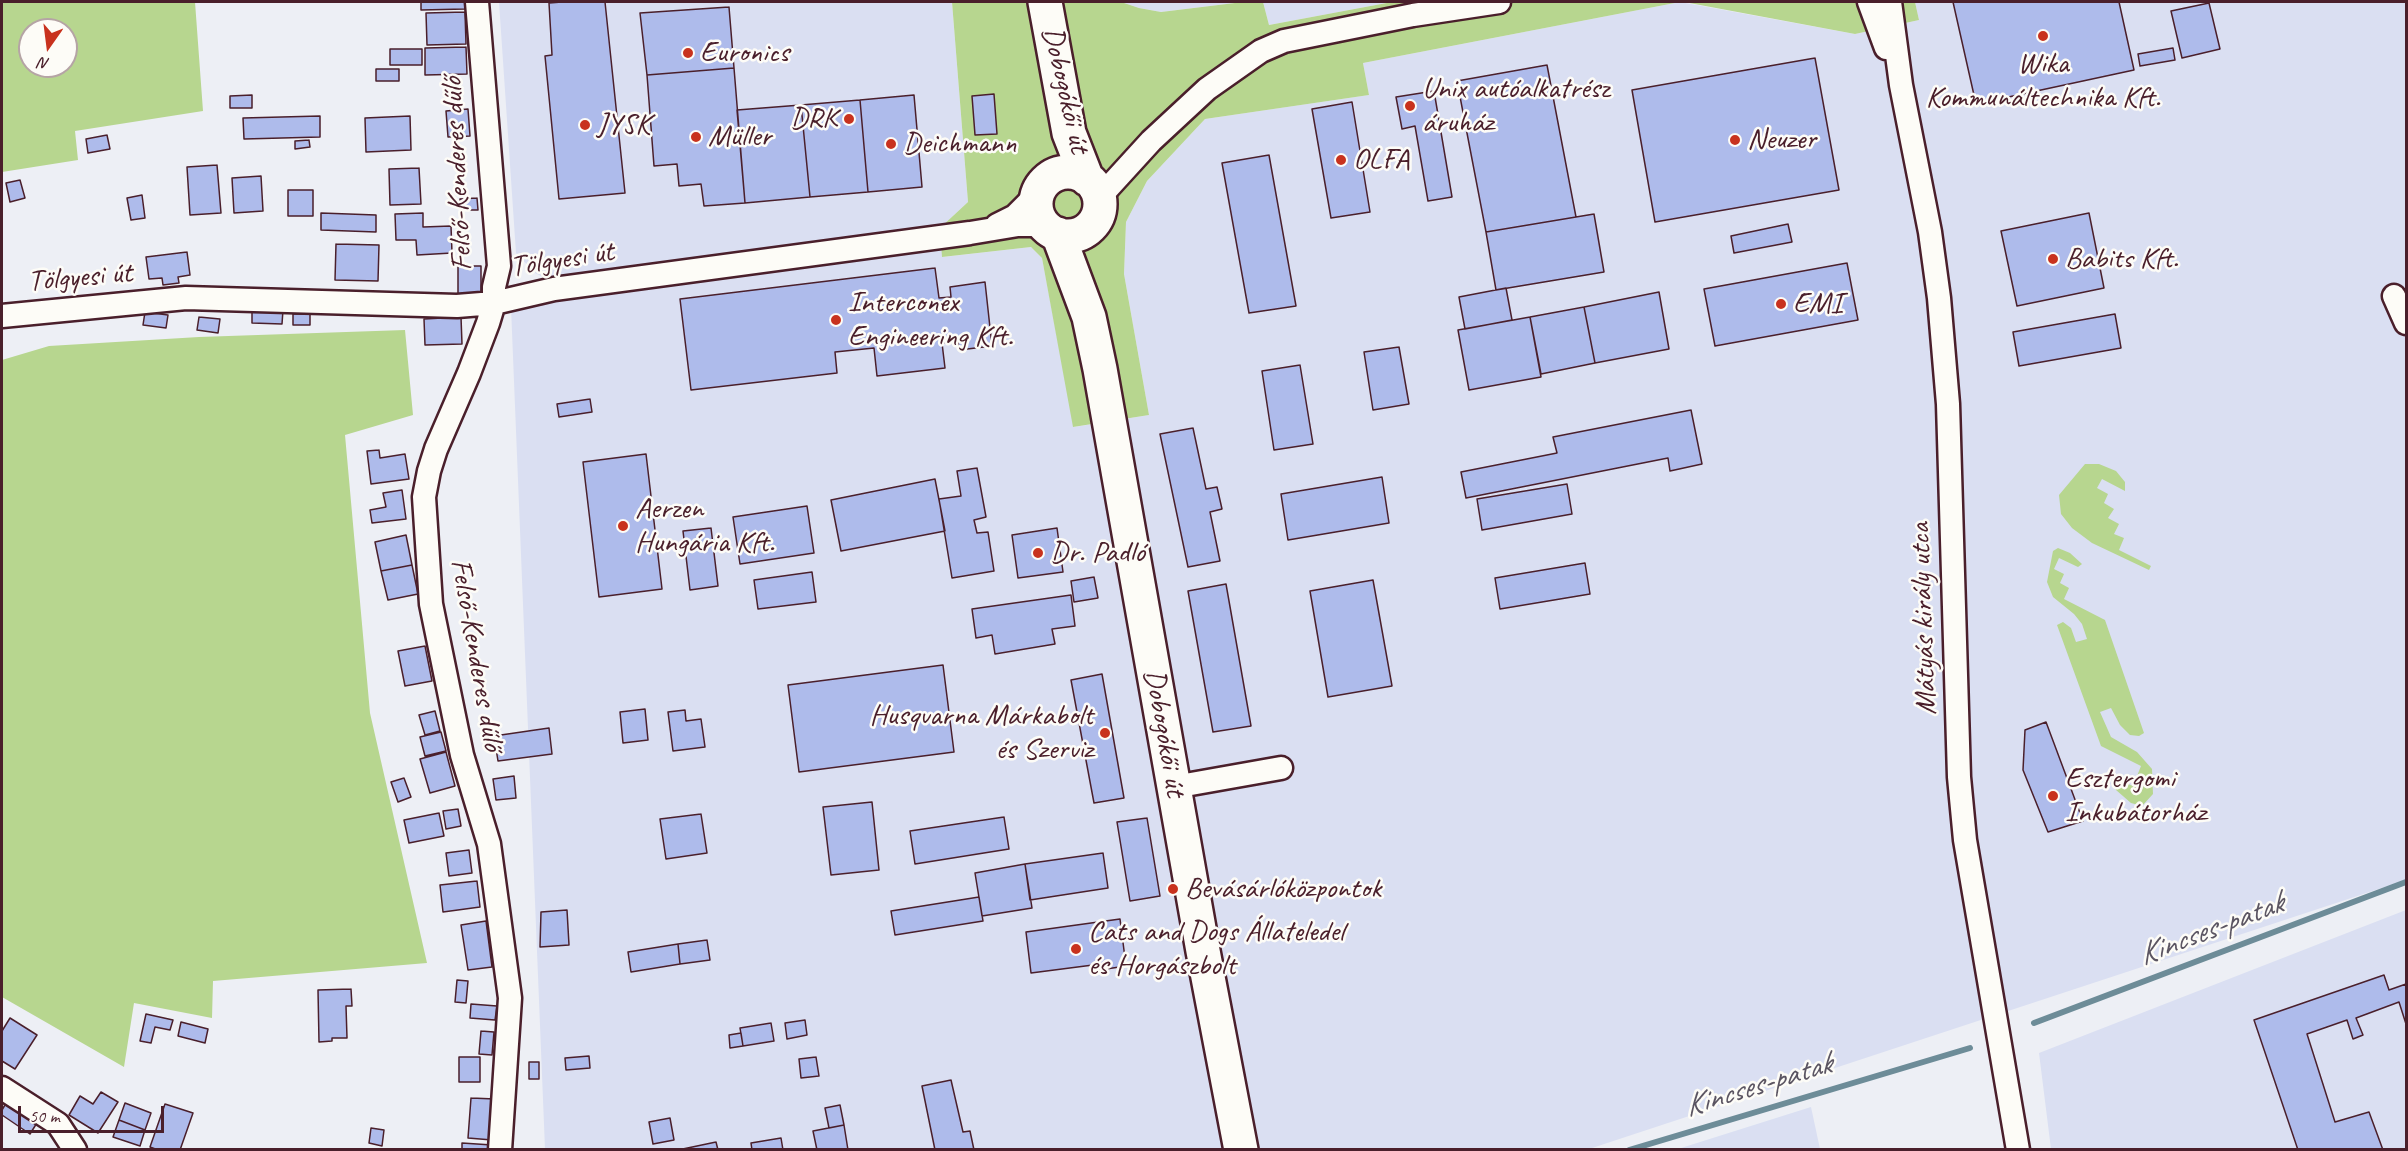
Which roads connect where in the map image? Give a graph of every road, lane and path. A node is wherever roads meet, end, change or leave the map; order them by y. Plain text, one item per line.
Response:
1 (477, 2) edge
2 (1028, 2) edge
3 (1045, 2) edge
4 (1499, 2) edge
5 (1869, 2) edge
6 (1890, 2) edge
7 (1901, 85) junction
8 (1043, 186) junction
9 (1093, 187) junction
10 (987, 230) junction
11 (1062, 230) junction
12 (499, 266) junction
13 (531, 294) junction
14 (2394, 296) dead end
15 (494, 303) junction
16 (2, 316) edge
17 (2406, 324) edge
18 (1281, 768) dead end
19 (1174, 788) junction
20 (2, 1088) edge
21 (75, 1149) edge
22 (500, 1149) edge
23 (1241, 1149) edge
24 (2018, 1149) edge

1 - 12 street, Felső-Kenderes dűlő
2 - 8 main road, Dobogókői út
3 - 9 main road, Dobogókői út
4 - 9 street
5 - 7 street, Mátyás király utca
6 - 7 street, Mátyás király utca
7 - 24 street, Mátyás király utca
8 - 9 main road
8 - 10 street, Tölgyesi út
8 - 11 main road
9 - 11 main road
10 - 11 street, Tölgyesi út
10 - 13 street, Tölgyesi út
11 - 19 main road, Dobogókői út
12 - 13 street
12 - 15 street, Felső-Kenderes dűlő
13 - 15 street, Tölgyesi út
14 - 17 street
15 - 16 street, Tölgyesi út
15 - 22 street, Felső-Kenderes dűlő
18 - 19 street
19 - 23 main road, Dobogókői út
20 - 21 street

